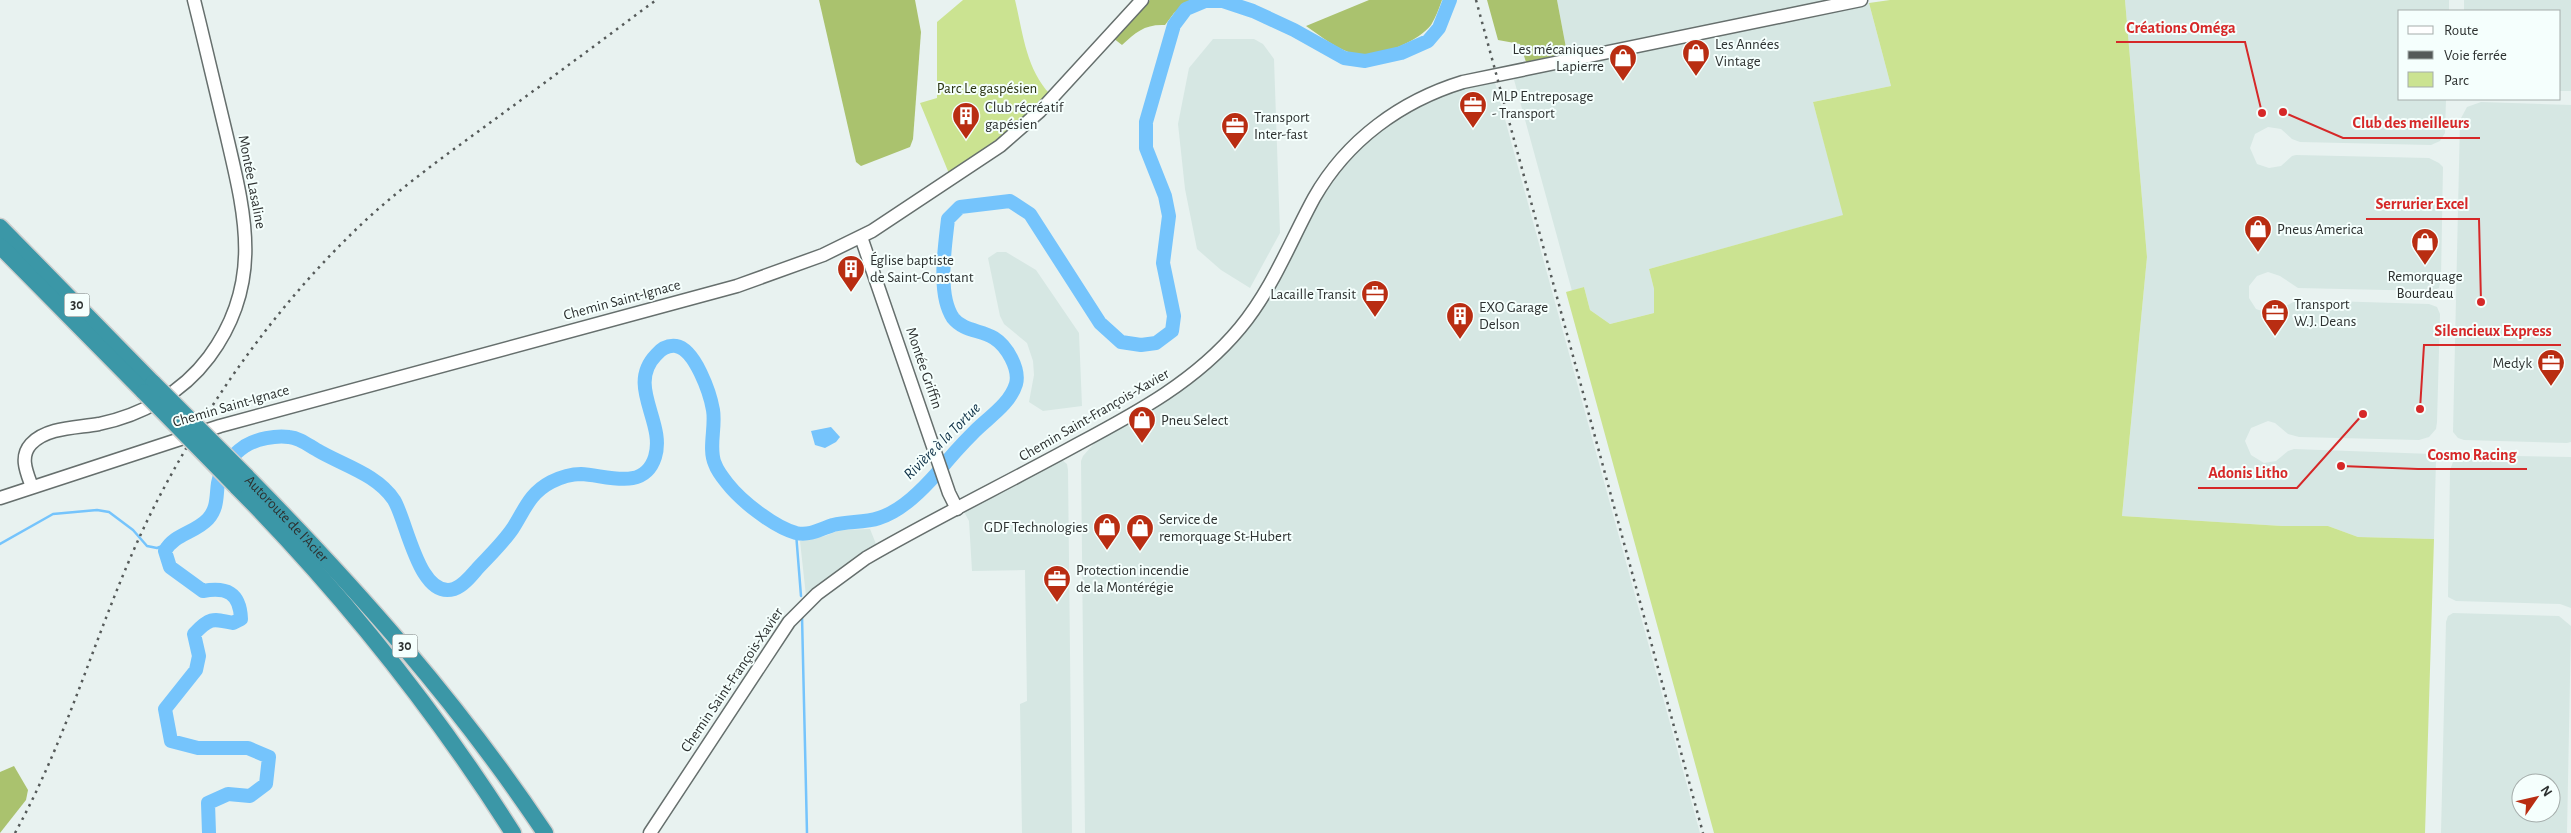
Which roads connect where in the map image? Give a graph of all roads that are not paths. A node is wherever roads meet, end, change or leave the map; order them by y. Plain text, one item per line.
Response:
1 (194, 0) edge
2 (1142, 0) edge
3 (1861, 0) edge
4 (0, 227) edge
5 (861, 237) junction
6 (0, 246) edge
7 (149, 387) junction
8 (241, 481) junction
9 (32, 487) junction
10 (0, 498) edge
11 (957, 509) junction
12 (513, 833) edge
13 (545, 833) edge
14 (650, 833) edge

1 - 9 street, Montée Lasaline
2 - 5 street, Chemin Saint-Ignace
3 - 11 street, Chemin Saint-François-Xavier
4 - 7 highway, Autoroute de l'Acier / 30
5 - 9 street, Chemin Saint-Ignace
5 - 11 street, Montée Griffin
6 - 7 highway, Autoroute de l'Acier / 30
7 - 8 highway, Autoroute de l'Acier / 30, bridge
8 - 12 highway, Autoroute de l'Acier / 30
8 - 13 highway, Autoroute de l'Acier / 30
9 - 10 street, Chemin Saint-Ignace
11 - 14 street, Chemin Saint-François-Xavier

